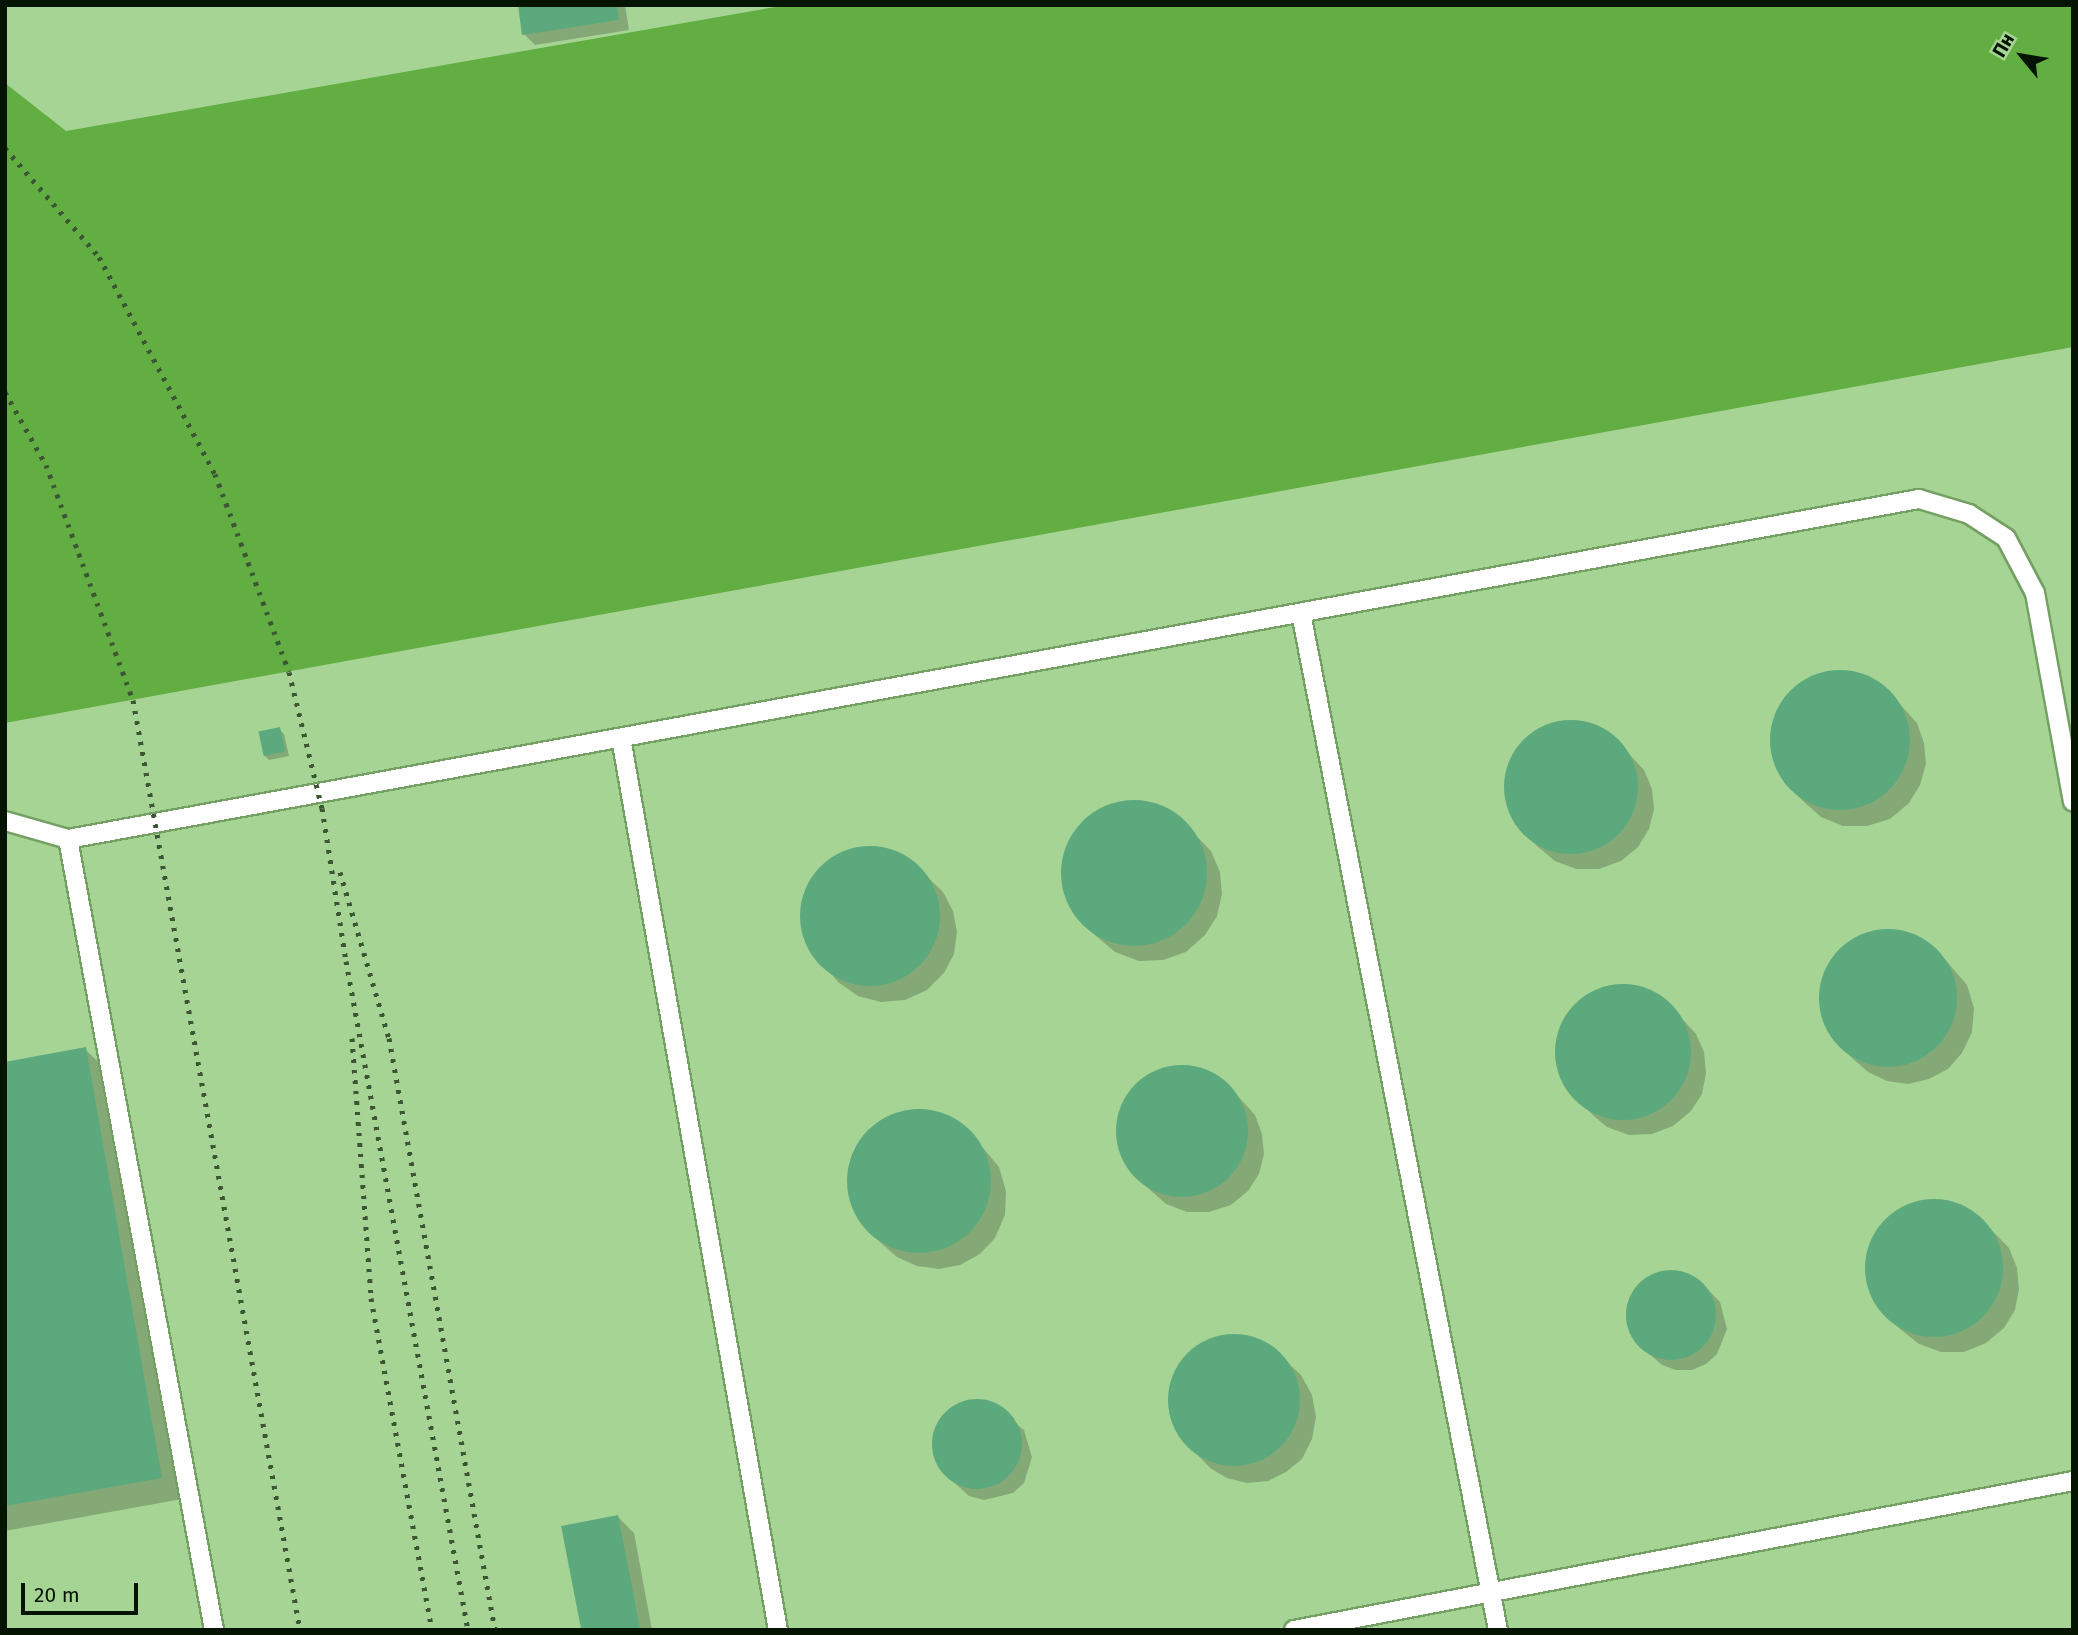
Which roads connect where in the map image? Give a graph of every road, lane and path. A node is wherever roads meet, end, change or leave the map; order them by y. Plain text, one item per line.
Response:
1 (1301, 613) junction
2 (621, 737) junction
3 (2073, 802) edge
4 (5, 821) edge
5 (68, 839) junction
6 (2073, 1481) edge
7 (1491, 1592) junction
8 (214, 1630) edge
9 (778, 1630) edge
10 (1294, 1630) edge
11 (1498, 1630) edge

1 - 2 lane
1 - 3 lane
1 - 7 lane
2 - 5 lane
2 - 9 lane
4 - 5 lane
5 - 8 lane
6 - 7 lane
7 - 10 lane
7 - 11 lane

